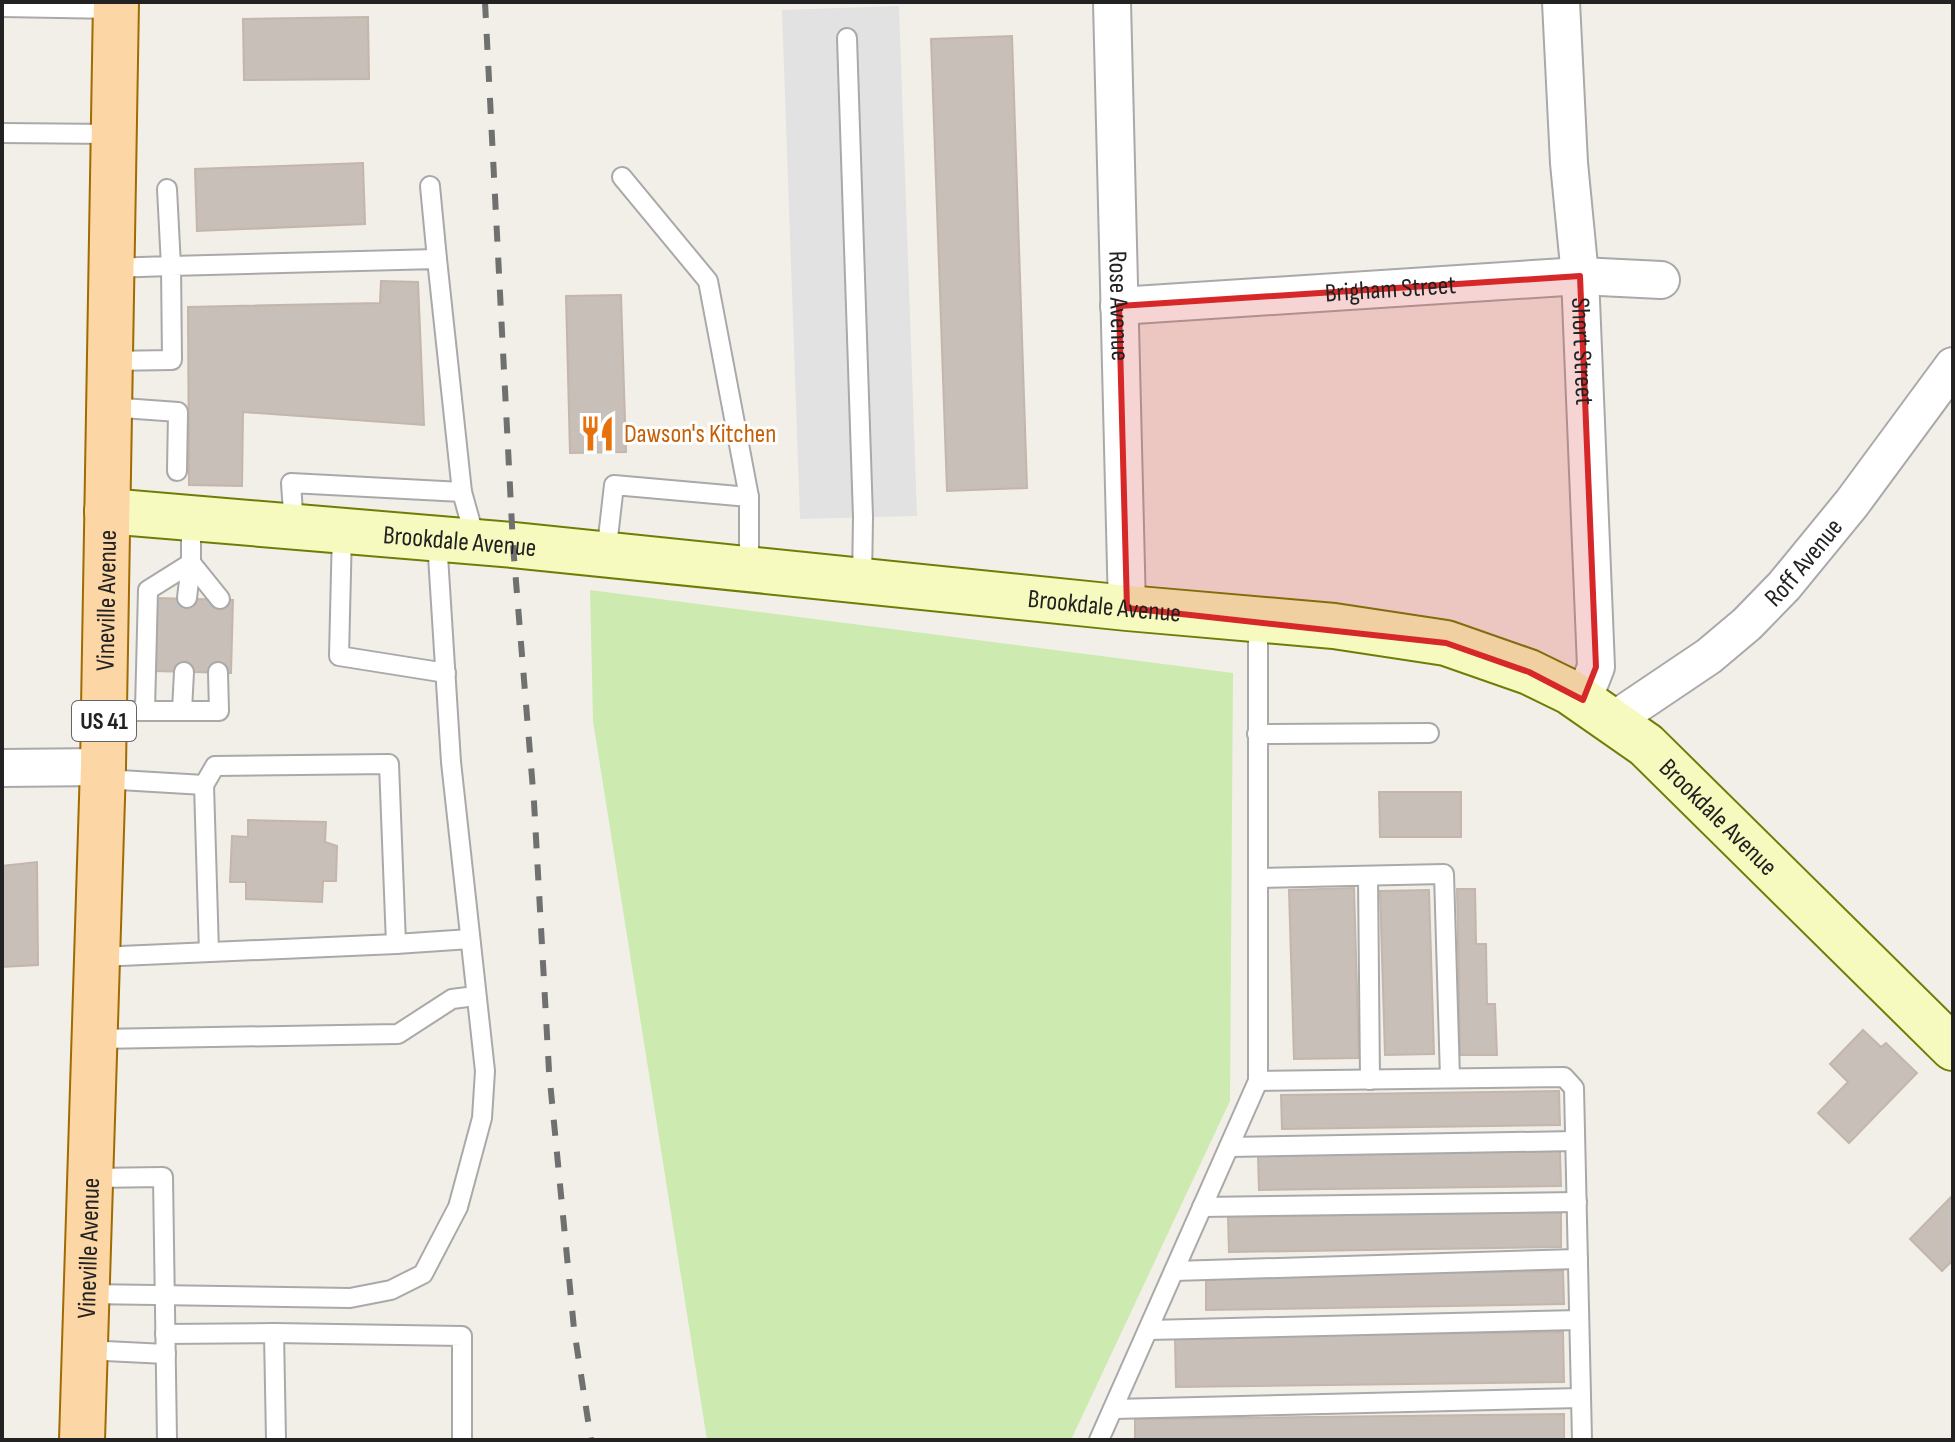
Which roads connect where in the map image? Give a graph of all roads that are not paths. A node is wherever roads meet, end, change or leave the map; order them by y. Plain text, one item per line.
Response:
1 (1112, 2) edge
2 (1561, 2) edge
3 (116, 5) edge
4 (2, 7) edge
5 (847, 38) dead end
6 (2, 133) edge
7 (112, 134) junction
8 (622, 177) dead end
9 (430, 186) dead end
10 (167, 189) dead end
11 (437, 259) junction
12 (171, 266) junction
13 (110, 268) junction
14 (1580, 276) junction
15 (1661, 280) dead end
16 (1119, 306) junction
17 (109, 361) junction
18 (1953, 366) edge
19 (108, 407) junction
20 (177, 471) dead end
21 (462, 492) junction
22 (749, 497) junction
23 (107, 511) junction
24 (191, 518) junction
25 (294, 527) junction
26 (342, 531) junction
27 (457, 541) junction
28 (606, 555) junction
29 (191, 563) junction
30 (749, 570) junction
31 (862, 582) junction
32 (187, 598) dead end
33 (220, 599) dead end
34 (1127, 608) junction
35 (1258, 619) junction
36 (184, 672) dead end
37 (218, 672) dead end
38 (446, 673) junction
39 (182, 710) junction
40 (1598, 710) junction
41 (124, 711) junction
42 (1429, 733) dead end
43 (1257, 734) junction
44 (2, 768) edge
45 (103, 773) junction
46 (204, 785) junction
47 (1368, 876) junction
48 (1258, 878) junction
49 (470, 939) junction
50 (396, 944) junction
51 (209, 952) junction
52 (98, 957) junction
53 (475, 996) junction
54 (96, 1039) junction
55 (1953, 1048) edge
56 (1450, 1078) junction
57 (1370, 1080) junction
58 (1258, 1081) junction
59 (1575, 1141) junction
60 (1229, 1147) junction
61 (92, 1178) junction
62 (1577, 1202) junction
63 (1202, 1207) junction
64 (1578, 1259) junction
65 (1174, 1271) junction
66 (87, 1294) junction
67 (164, 1295) junction
68 (1579, 1320) junction
69 (1148, 1330) junction
70 (274, 1333) junction
71 (165, 1334) junction
72 (85, 1350) junction
73 (166, 1354) junction
74 (1581, 1398) junction
75 (1113, 1409) junction
76 (82, 1440) edge
77 (167, 1440) edge
78 (276, 1440) edge
79 (462, 1440) edge
80 (1099, 1440) edge
81 (1582, 1440) edge

1 - 16 street, Rose Avenue
2 - 14 street, Short Street
3 - 4 lane
3 - 7 main road, Vineville Avenue / US 41
5 - 31 lane
6 - 7 lane
7 - 13 main road, Vineville Avenue / US 41
8 - 22 lane
9 - 11 lane
10 - 12 lane
11 - 12 lane
11 - 21 lane
12 - 13 lane
12 - 17 lane
13 - 17 main road, Vineville Avenue / US 41
14 - 15 street, Brigham Street
14 - 16 street, Brigham Street
14 - 40 street, Short Street
16 - 34 street, Rose Avenue
17 - 19 main road, Vineville Avenue / US 41
18 - 40 street, Roff Avenue
19 - 20 lane
19 - 23 main road, Vineville Avenue / US 41
21 - 25 lane
21 - 27 lane
22 - 28 lane
22 - 30 lane
23 - 24 street, Brookdale Avenue
23 - 41 main road, Vineville Avenue / US 41
24 - 25 street, Brookdale Avenue
24 - 29 lane
25 - 26 street, Brookdale Avenue
26 - 27 street, Brookdale Avenue
26 - 38 lane
27 - 28 street, Brookdale Avenue
27 - 38 lane
28 - 30 street, Brookdale Avenue
29 - 32 lane
29 - 33 lane
29 - 41 lane
30 - 31 street, Brookdale Avenue
31 - 34 street, Brookdale Avenue
34 - 35 street, Brookdale Avenue
35 - 40 street, Brookdale Avenue
35 - 43 lane
36 - 39 lane
37 - 39 lane
38 - 49 lane
39 - 41 lane
40 - 55 street, Brookdale Avenue
41 - 45 main road, Vineville Avenue / US 41
42 - 43 lane
43 - 48 lane
44 - 45 street
45 - 46 lane
45 - 52 main road, Vineville Avenue / US 41
46 - 50 lane
46 - 51 lane
47 - 48 lane
47 - 56 lane
47 - 57 lane
48 - 58 lane
49 - 50 lane
49 - 53 lane
50 - 51 lane
51 - 52 lane
52 - 54 main road, Vineville Avenue / US 41
53 - 54 lane
53 - 67 lane
54 - 61 main road, Vineville Avenue / US 41
56 - 57 lane
56 - 59 lane
57 - 58 lane
58 - 60 lane
59 - 60 lane
59 - 62 lane
60 - 63 lane
61 - 66 main road, Vineville Avenue / US 41
61 - 67 lane
62 - 63 lane
62 - 64 lane
63 - 65 lane
64 - 65 lane
64 - 68 lane
65 - 69 lane
66 - 67 lane
66 - 72 main road, Vineville Avenue / US 41
67 - 71 lane
68 - 69 lane
68 - 74 lane
69 - 75 lane
70 - 71 lane
70 - 78 lane
70 - 79 lane
71 - 73 lane
72 - 73 lane
72 - 76 main road, Vineville Avenue / US 41
73 - 77 lane
74 - 75 lane
74 - 81 lane
75 - 80 lane

